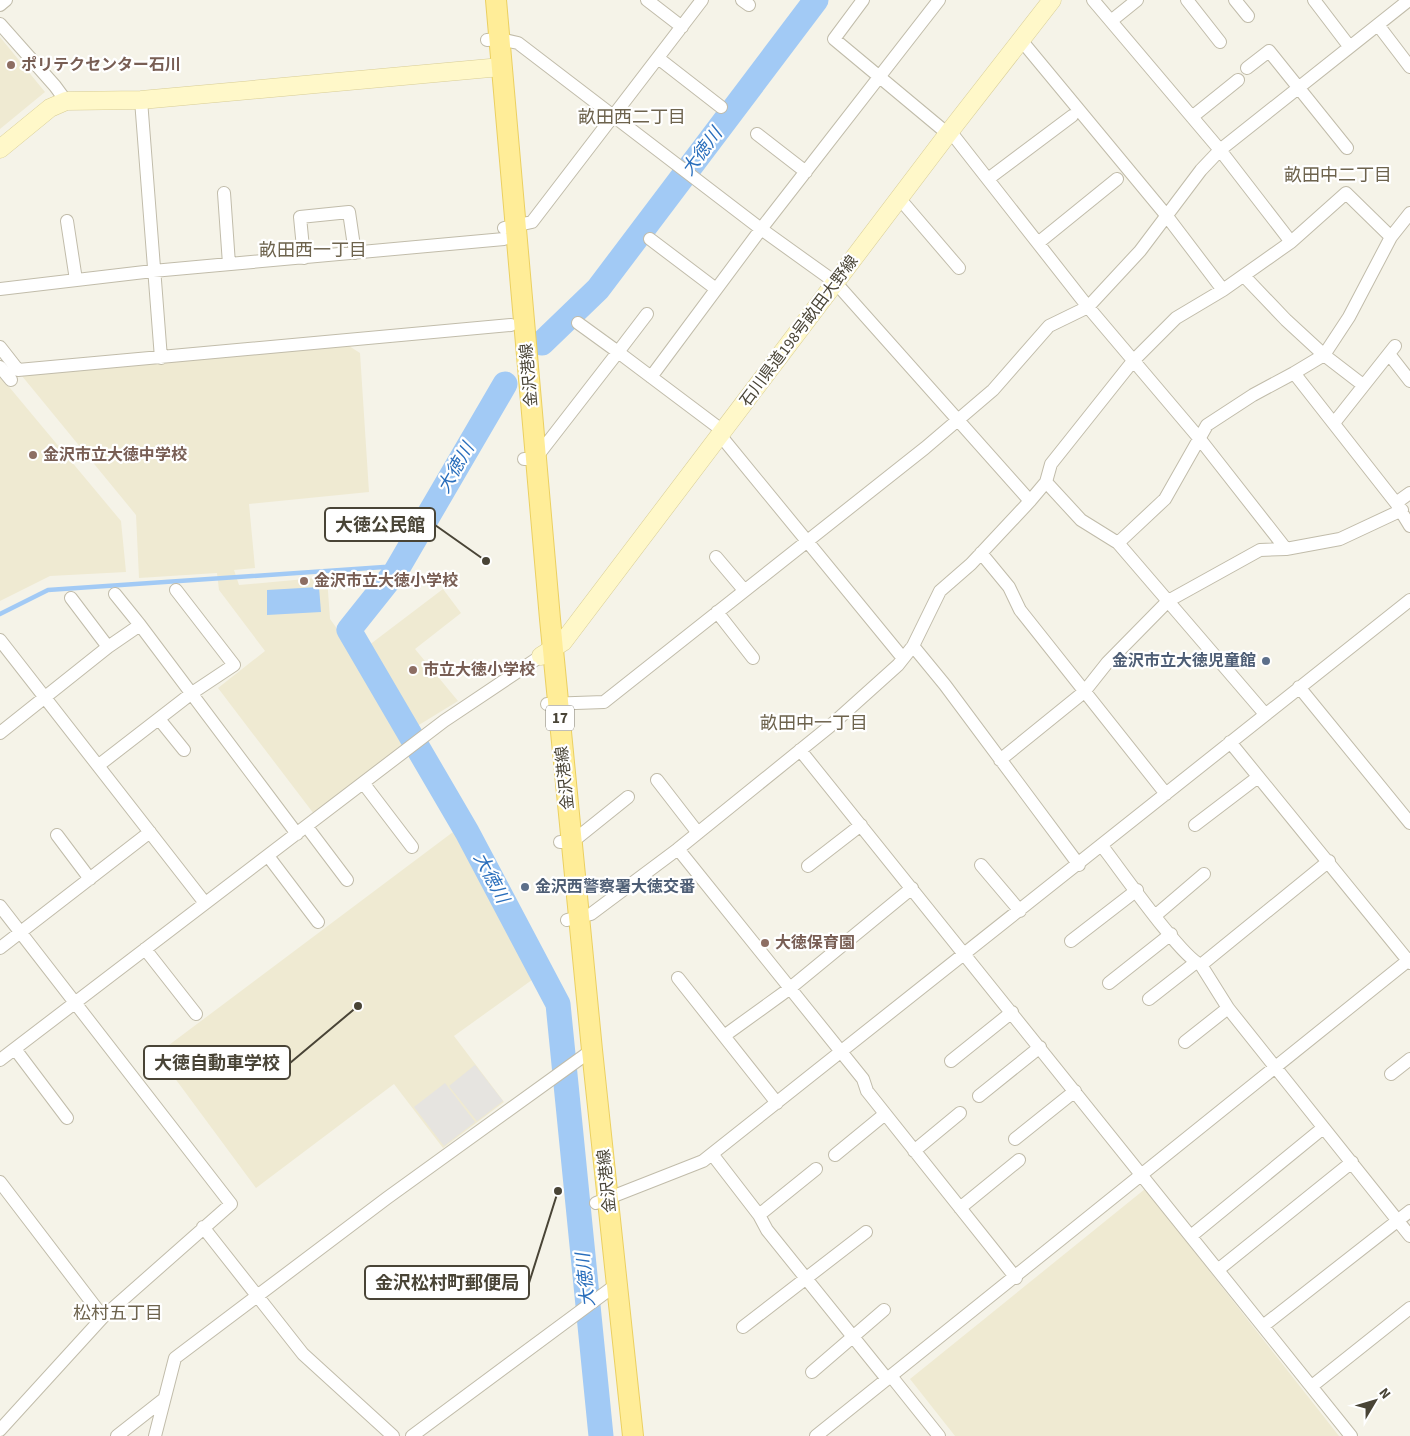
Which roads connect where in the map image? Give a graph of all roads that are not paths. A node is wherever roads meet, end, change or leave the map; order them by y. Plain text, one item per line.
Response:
1 (6, 0) edge
2 (483, 0) edge
3 (496, 0) edge
4 (647, 0) edge
5 (702, 0) edge
6 (863, 0) edge
7 (939, 0) edge
8 (1052, 0) edge
9 (1093, 0) edge
10 (1137, 0) edge
11 (1187, 0) edge
12 (1235, 0) edge
13 (1314, 0) edge
14 (1409, 0) edge
15 (0, 4) edge
16 (1248, 16) dead end
17 (1111, 21) junction
18 (0, 24) edge
19 (1378, 25) junction
20 (682, 27) junction
21 (493, 39) junction
22 (1021, 40) junction
23 (1220, 42) dead end
24 (1349, 46) junction
25 (658, 58) junction
26 (495, 68) junction
27 (1247, 68) dead end
28 (1410, 68) edge
29 (881, 77) junction
30 (1238, 80) dead end
31 (1299, 89) junction
32 (141, 100) junction
33 (66, 101) junction
34 (721, 107) dead end
35 (615, 115) junction
36 (1072, 116) dead end
37 (1192, 117) junction
38 (949, 132) junction
39 (757, 134) dead end
40 (0, 148) edge
41 (1347, 148) dead end
42 (1220, 150) junction
43 (806, 172) junction
44 (988, 179) junction
45 (1117, 179) dead end
46 (224, 193) dead end
47 (900, 198) junction
48 (1410, 214) edge
49 (1166, 215) junction
50 (67, 221) dead end
51 (761, 229) junction
52 (508, 231) junction
53 (1391, 237) junction
54 (650, 239) dead end
55 (1291, 242) junction
56 (1038, 243) junction
57 (355, 253) junction
58 (304, 258) junction
59 (229, 264) junction
60 (959, 268) dead end
61 (153, 272) junction
62 (1244, 276) junction
63 (76, 280) junction
64 (835, 282) junction
65 (0, 289) edge
66 (716, 289) junction
67 (1223, 290) junction
68 (1088, 307) junction
69 (647, 314) dead end
70 (578, 323) dead end
71 (512, 324) junction
72 (0, 347) edge
73 (618, 352) junction
74 (1324, 355) junction
75 (161, 358) junction
76 (1133, 361) junction
77 (0, 367) edge
78 (1294, 373) junction
79 (652, 377) junction
80 (11, 380) dead end
81 (1410, 381) edge
82 (1364, 385) junction
83 (956, 421) junction
84 (1334, 423) junction
85 (721, 433) junction
86 (1199, 438) junction
87 (530, 459) junction
88 (1046, 482) junction
89 (1410, 493) edge
90 (1030, 501) junction
91 (1399, 507) junction
92 (1410, 526) edge
93 (805, 541) junction
94 (1118, 542) junction
95 (1286, 549) junction
96 (982, 552) junction
97 (716, 557) dead end
98 (176, 590) dead end
99 (744, 590) junction
100 (114, 594) dead end
101 (71, 598) dead end
102 (1410, 600) edge
103 (1168, 601) junction
104 (717, 612) junction
105 (140, 625) junction
106 (0, 640) edge
107 (913, 646) junction
108 (108, 647) junction
109 (547, 653) junction
110 (902, 657) junction
111 (753, 658) dead end
112 (1299, 686) junction
113 (1084, 692) junction
114 (192, 693) junction
115 (46, 697) junction
116 (552, 705) junction
117 (1265, 714) junction
118 (159, 719) junction
119 (0, 733) edge
120 (1230, 742) junction
121 (184, 750) dead end
122 (800, 750) junction
123 (1000, 760) junction
124 (99, 766) junction
125 (1258, 777) junction
126 (657, 780) dead end
127 (364, 784) junction
128 (1166, 794) junction
129 (628, 797) dead end
130 (1410, 823) edge
131 (861, 825) junction
132 (1195, 825) dead end
133 (302, 830) junction
134 (150, 832) junction
135 (698, 833) junction
136 (56, 835) dead end
137 (566, 842) junction
138 (1102, 846) junction
139 (412, 847) dead end
140 (678, 849) junction
141 (268, 856) junction
142 (1329, 861) junction
143 (981, 865) dead end
144 (1079, 865) junction
145 (808, 866) dead end
146 (1204, 874) dead end
147 (90, 878) junction
148 (347, 880) dead end
149 (912, 888) junction
150 (1137, 890) junction
151 (205, 904) junction
152 (0, 906) edge
153 (1020, 911) junction
154 (1156, 915) junction
155 (573, 919) junction
156 (318, 922) dead end
157 (21, 932) junction
158 (1171, 934) junction
159 (1071, 941) dead end
160 (0, 948) edge
161 (145, 949) junction
162 (966, 954) junction
163 (1409, 961) edge
164 (1198, 964) junction
165 (678, 978) dead end
166 (1109, 983) dead end
167 (789, 989) junction
168 (1149, 999) dead end
169 (75, 1002) junction
170 (1228, 1008) junction
171 (1012, 1012) junction
172 (196, 1014) dead end
173 (724, 1036) junction
174 (1185, 1042) dead end
175 (1040, 1047) junction
176 (15, 1049) junction
177 (840, 1053) junction
178 (581, 1057) junction
179 (1410, 1059) edge
180 (0, 1060) edge
181 (952, 1061) dead end
182 (1274, 1066) junction
183 (1392, 1074) dead end
184 (1075, 1091) junction
185 (980, 1096) dead end
186 (777, 1103) junction
187 (885, 1114) junction
188 (960, 1114) dead end
189 (67, 1118) dead end
190 (1323, 1128) junction
191 (1016, 1139) dead end
192 (914, 1151) junction
193 (712, 1154) junction
194 (835, 1155) dead end
195 (1019, 1160) dead end
196 (1352, 1162) junction
197 (816, 1169) dead end
198 (1142, 1174) junction
199 (0, 1182) edge
200 (602, 1201) junction
201 (960, 1208) junction
202 (1410, 1211) edge
203 (759, 1215) junction
204 (1398, 1221) junction
205 (203, 1227) junction
206 (866, 1232) dead end
207 (1192, 1236) junction
208 (1410, 1236) edge
209 (1219, 1269) junction
210 (806, 1278) junction
211 (1016, 1278) junction
212 (605, 1292) junction
213 (256, 1297) junction
214 (1410, 1308) edge
215 (884, 1310) dead end
216 (103, 1316) junction
217 (1263, 1326) junction
218 (743, 1327) dead end
219 (854, 1338) junction
220 (812, 1372) dead end
221 (889, 1378) junction
222 (1312, 1386) junction
223 (164, 1399) junction
224 (0, 1430) edge
225 (822, 1434) edge
226 (117, 1436) edge
227 (155, 1436) edge
228 (393, 1436) edge
229 (412, 1436) edge
230 (620, 1436) edge
231 (633, 1436) edge
232 (939, 1436) edge
233 (1351, 1436) edge

1 - 15 street
2 - 21 main road, 金沢港線 / 17
3 - 21 main road, 金沢港線 / 17
4 - 20 street
5 - 20 street
6 - 29 street
7 - 29 street
8 - 22 main road, 石川県道198号畝田大野線
9 - 17 street
10 - 17 street
11 - 23 street
12 - 16 street
13 - 24 street
14 - 19 street
17 - 37 street
18 - 33 street
19 - 24 street
19 - 28 street
20 - 25 street
21 - 26 main road, 金沢港線 / 17
21 - 35 street
22 - 38 main road, 石川県道198号畝田大野線
22 - 49 street
24 - 31 street
25 - 34 street
25 - 35 street
26 - 32 main road
26 - 52 main road, 金沢港線 / 17
27 - 31 street
29 - 38 street
29 - 43 street
30 - 37 street
31 - 41 street
31 - 42 street
32 - 33 main road
32 - 61 street
33 - 40 main road
35 - 51 street
35 - 52 street
36 - 44 street
37 - 42 street
38 - 44 street
38 - 47 main road, 石川県道198号畝田大野線
39 - 43 street
42 - 49 street
42 - 55 street
43 - 51 street
44 - 56 street
45 - 56 street
46 - 59 street
47 - 60 street
47 - 64 main road, 石川県道198号畝田大野線
48 - 53 street
49 - 67 street
49 - 68 street
50 - 63 street
51 - 64 street
51 - 66 street
52 - 57 street
52 - 71 main road, 金沢港線 / 17
52 - 87 main road, 金沢港線 / 17
53 - 55 street
53 - 74 street
54 - 66 street
55 - 62 street
56 - 68 street
57 - 58 street
57 - 58 street
58 - 59 street
59 - 61 street
61 - 63 street
61 - 75 street
62 - 67 street
62 - 74 street
63 - 65 street
64 - 83 street
64 - 85 main road, 石川県道198号畝田大野線
66 - 79 street
67 - 76 street
68 - 76 street
68 - 83 street
69 - 73 street
70 - 73 street
71 - 75 street
71 - 87 main road, 金沢港線 / 17
72 - 75 street
73 - 79 street
73 - 87 street
74 - 78 street
74 - 82 street
76 - 86 street
76 - 88 street
77 - 80 street
78 - 84 street
78 - 86 street
79 - 85 street
81 - 82 street
82 - 84 street
83 - 90 street
83 - 93 street
84 - 91 street
85 - 93 street
85 - 109 main road, 石川県道198号畝田大野線
86 - 94 street
86 - 95 street
87 - 109 main road, 金沢港線 / 17
88 - 90 street
88 - 94 street
89 - 91 street
90 - 96 street
91 - 92 street
91 - 95 street
93 - 99 street
93 - 110 street
94 - 103 street
95 - 103 street
96 - 107 street
96 - 113 street
97 - 99 street
98 - 114 street
99 - 104 street
100 - 105 street
101 - 108 street
102 - 112 street
103 - 113 street
103 - 117 street
104 - 111 street
104 - 116 street
105 - 108 street
105 - 114 street
106 - 115 street
107 - 110 street
107 - 123 street
108 - 115 street
109 - 116 main road, 金沢港線 / 17
109 - 127 street
110 - 122 street
112 - 117 street
112 - 130 street
113 - 123 street
113 - 128 street
114 - 118 street
114 - 133 street
115 - 119 street
115 - 124 street
116 - 137 main road, 金沢港線 / 17
117 - 120 street
118 - 121 street
118 - 124 street
120 - 125 street
120 - 128 street
122 - 131 street
122 - 135 street
123 - 144 street
124 - 134 street
125 - 132 street
125 - 142 street
126 - 135 street
127 - 133 street
127 - 139 street
128 - 138 street
129 - 137 street
131 - 145 street
131 - 149 street
133 - 141 street
133 - 148 street
134 - 147 street
134 - 151 street
135 - 140 street
136 - 147 street
137 - 155 main road, 金沢港線 / 17
138 - 144 street
138 - 150 street
140 - 155 street
140 - 167 street
141 - 151 street
141 - 156 street
142 - 163 street
142 - 164 street
143 - 153 street
144 - 153 street
146 - 154 street
147 - 157 street
149 - 162 street
149 - 167 street
150 - 154 street
150 - 159 street
151 - 161 street
152 - 157 street
153 - 162 street
154 - 158 street
155 - 178 main road, 金沢港線 / 17
157 - 160 street
157 - 169 street
158 - 164 street
158 - 166 street
161 - 169 street
161 - 172 street
162 - 171 street
162 - 177 street
163 - 182 street
164 - 168 street
164 - 170 street
165 - 173 street
167 - 173 street
167 - 177 street
169 - 176 street
169 - 205 street
170 - 174 street
170 - 182 street
171 - 175 street
171 - 181 street
173 - 186 street
175 - 184 street
175 - 185 street
176 - 180 street
176 - 189 street
177 - 186 street
177 - 187 street
178 - 200 main road, 金沢港線 / 17
178 - 213 street
179 - 183 street
182 - 190 street
182 - 198 street
184 - 191 street
184 - 198 street
186 - 193 street
187 - 192 street
187 - 194 street
188 - 192 street
190 - 196 street
190 - 207 street
192 - 201 street
193 - 200 street
193 - 203 street
195 - 201 street
196 - 204 street
196 - 209 street
197 - 203 street
198 - 207 street
198 - 211 street
199 - 216 street
200 - 212 main road, 金沢港線 / 17
201 - 211 street
202 - 204 street
203 - 210 street
204 - 208 street
204 - 217 street
205 - 213 street
205 - 216 street
206 - 210 street
207 - 209 street
209 - 217 street
210 - 218 street
210 - 219 street
211 - 221 street
212 - 229 street
212 - 230 main road, 金沢港線 / 17
212 - 231 main road, 金沢港線 / 17
213 - 223 street
213 - 228 street
214 - 222 street
215 - 219 street
216 - 224 street
217 - 222 street
219 - 220 street
219 - 221 street
221 - 225 street
221 - 232 street
222 - 233 street
223 - 226 street
223 - 227 street

